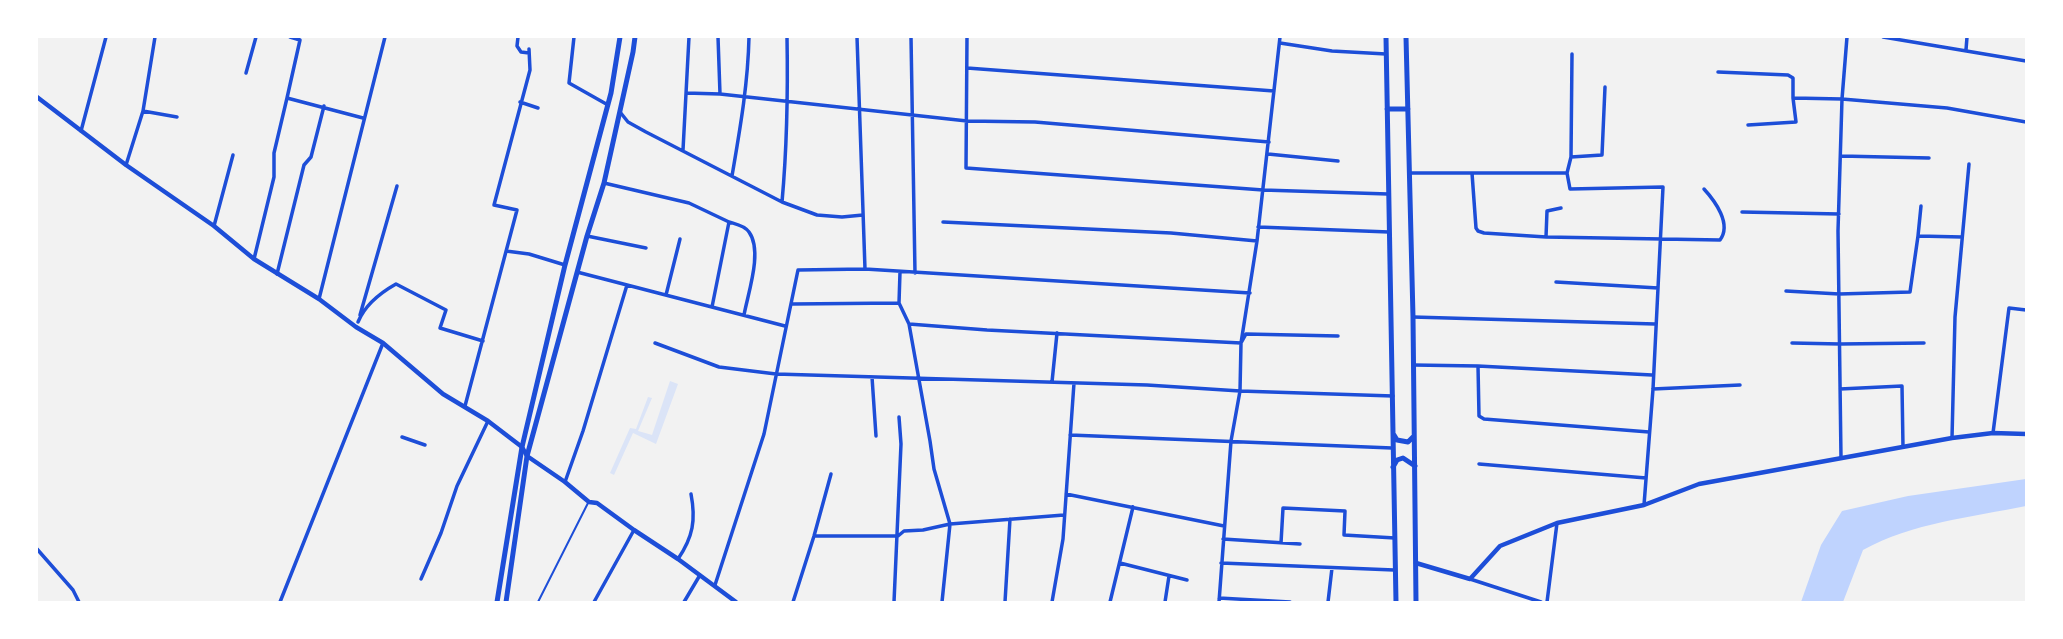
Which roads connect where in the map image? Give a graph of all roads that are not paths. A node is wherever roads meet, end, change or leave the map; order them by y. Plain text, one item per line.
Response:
1 (106, 37) edge
2 (155, 37) edge
3 (256, 37) edge
4 (290, 37) edge
5 (377, 37) edge
6 (517, 37) edge
7 (574, 37) edge
8 (620, 37) edge
9 (635, 37) edge
10 (689, 37) edge
11 (718, 37) edge
12 (749, 37) edge
13 (787, 37) edge
14 (857, 37) edge
15 (911, 37) edge
16 (967, 37) edge
17 (1280, 37) edge
18 (1386, 37) edge
19 (1406, 37) edge
20 (1847, 37) edge
21 (1883, 37) edge
22 (1967, 37) edge
23 (301, 38) edge
24 (384, 38) edge
25 (1280, 43) junction
26 (1966, 50) junction
27 (1386, 54) junction
28 (1572, 54) dead end
29 (2026, 61) edge
30 (967, 68) junction
31 (1718, 72) dead end
32 (246, 73) dead end
33 (1605, 87) dead end
34 (1274, 91) junction
35 (686, 93) junction
36 (720, 94) junction
37 (287, 98) junction
38 (745, 98) junction
39 (1793, 98) junction
40 (37, 99) edge
41 (1842, 99) junction
42 (520, 102) junction
43 (788, 103) junction
44 (608, 105) junction
45 (324, 106) junction
46 (538, 108) dead end
47 (1387, 109) junction
48 (1408, 109) junction
49 (860, 110) junction
50 (143, 111) junction
51 (620, 112) junction
52 (912, 113) junction
53 (177, 117) dead end
54 (363, 118) junction
55 (967, 121) junction
56 (2026, 122) edge
57 (1748, 125) dead end
58 (81, 131) junction
59 (1269, 142) junction
60 (683, 150) junction
61 (1268, 154) junction
62 (233, 155) dead end
63 (1841, 156) junction
64 (1571, 157) junction
65 (1929, 158) dead end
66 (1338, 161) dead end
67 (1969, 164) dead end
68 (126, 165) junction
69 (1409, 173) junction
70 (1472, 173) junction
71 (1567, 173) junction
72 (732, 176) junction
73 (604, 183) junction
74 (397, 186) dead end
75 (1704, 189) dead end
76 (1263, 190) junction
77 (1388, 194) junction
78 (782, 202) junction
79 (1921, 206) dead end
80 (1561, 208) dead end
81 (1742, 212) dead end
82 (1839, 214) junction
83 (863, 215) junction
84 (729, 222) junction
85 (943, 222) dead end
86 (214, 226) junction
87 (1258, 227) junction
88 (1389, 232) junction
89 (587, 236) junction
90 (1918, 236) junction
91 (1546, 237) junction
92 (1962, 237) junction
93 (680, 239) dead end
94 (1660, 240) junction
95 (1257, 241) junction
96 (646, 248) dead end
97 (506, 251) junction
98 (254, 259) junction
99 (565, 265) junction
100 (865, 269) junction
101 (577, 272) junction
102 (900, 272) junction
103 (915, 272) junction
104 (277, 274) junction
105 (1556, 282) dead end
106 (627, 285) junction
107 (1658, 288) junction
108 (1786, 291) dead end
109 (1250, 293) junction
110 (1839, 294) junction
111 (666, 295) junction
112 (319, 299) junction
113 (899, 303) junction
114 (792, 304) junction
115 (712, 307) junction
116 (2026, 310) edge
117 (744, 315) junction
118 (1413, 317) junction
119 (909, 324) junction
120 (1656, 324) junction
121 (357, 325) junction
122 (786, 326) junction
123 (1056, 333) junction
124 (1338, 336) dead end
125 (482, 341) junction
126 (1241, 342) junction
127 (1792, 342) dead end
128 (383, 343) junction
129 (655, 343) dead end
130 (1924, 343) dead end
131 (1840, 344) junction
132 (1413, 365) junction
133 (1478, 366) junction
134 (776, 373) junction
135 (1652, 376) junction
136 (872, 377) junction
137 (918, 378) junction
138 (1052, 382) junction
139 (1074, 383) junction
140 (1740, 385) dead end
141 (1653, 389) junction
142 (1840, 389) junction
143 (1240, 391) junction
144 (1393, 396) junction
145 (465, 406) junction
146 (899, 418) dead end
147 (488, 421) junction
148 (1649, 432) junction
149 (1392, 433) junction
150 (1993, 433) junction
151 (2026, 433) edge
152 (1415, 434) junction
153 (1070, 435) junction
154 (876, 436) dead end
155 (402, 437) dead end
156 (1952, 438) junction
157 (1231, 441) junction
158 (425, 445) dead end
159 (522, 447) junction
160 (1903, 447) junction
161 (1392, 448) junction
162 (527, 456) junction
163 (1841, 458) junction
164 (1479, 464) dead end
165 (1393, 467) junction
166 (1415, 467) junction
167 (831, 474) dead end
168 (1646, 478) junction
169 (565, 482) junction
170 (691, 494) dead end
171 (1066, 494) junction
172 (589, 502) junction
173 (1644, 505) junction
174 (1133, 507) junction
175 (1065, 515) junction
176 (1010, 519) junction
177 (1557, 523) junction
178 (950, 524) junction
179 (1224, 526) junction
180 (634, 530) junction
181 (814, 536) junction
182 (898, 536) junction
183 (1395, 538) junction
184 (1223, 539) junction
185 (1281, 543) junction
186 (1300, 544) dead end
187 (37, 549) edge
188 (678, 559) junction
189 (1120, 563) junction
190 (1222, 563) junction
191 (1416, 563) junction
192 (1332, 568) junction
193 (1395, 570) junction
194 (701, 575) junction
195 (1170, 576) junction
196 (421, 579) dead end
197 (1470, 579) junction
198 (1187, 580) dead end
199 (715, 585) junction
200 (1219, 600) edge
201 (79, 602) edge
202 (280, 602) edge
203 (497, 602) edge
204 (506, 602) edge
205 (538, 602) edge
206 (594, 602) edge
207 (684, 602) edge
208 (736, 602) edge
209 (793, 602) edge
210 (894, 602) edge
211 (942, 602) edge
212 (1005, 602) edge
213 (1052, 602) edge
214 (1110, 602) edge
215 (1165, 602) edge
216 (1290, 602) edge
217 (1328, 602) edge
218 (1396, 602) edge
219 (1416, 602) edge
220 (1544, 602) edge

1 - 58 street
2 - 50 street
3 - 32 street
4 - 23 street
5 - 24 street
6 - 42 street
7 - 44 street
8 - 44 main road
9 - 51 main road
10 - 35 street
11 - 36 street
12 - 38 street
13 - 43 street
14 - 49 street
15 - 52 street
16 - 30 street
17 - 25 street
18 - 27 main road
19 - 48 main road
20 - 41 street
21 - 26 street
22 - 26 street
23 - 37 street
24 - 54 street
25 - 27 street
25 - 34 street
26 - 29 street
27 - 47 main road
28 - 64 street
30 - 34 street
30 - 55 street
31 - 39 street
33 - 64 street
34 - 59 street
35 - 36 street
35 - 60 street
36 - 38 street
37 - 45 street
37 - 98 street
38 - 43 street
38 - 72 street
39 - 41 street
39 - 57 street
40 - 58 street
41 - 56 street
41 - 63 street
42 - 46 street
42 - 97 street
43 - 49 street
43 - 78 street
44 - 99 main road
45 - 54 street
45 - 104 street
47 - 48 main road
47 - 77 main road
48 - 69 main road
49 - 52 street
49 - 83 street
50 - 53 street
50 - 68 street
51 - 60 street
51 - 73 main road
52 - 55 street
52 - 103 street
54 - 112 street
55 - 59 street
55 - 76 street
58 - 68 street
59 - 61 street
60 - 72 street
61 - 66 street
61 - 76 street
62 - 86 street
63 - 65 street
63 - 82 street
64 - 71 street
67 - 92 street
68 - 86 street
69 - 70 street
69 - 118 main road
70 - 71 street
70 - 91 street
71 - 94 street
72 - 78 street
73 - 84 street
73 - 89 main road
74 - 121 street
75 - 94 street
76 - 77 street
76 - 87 street
77 - 88 main road
78 - 83 street
79 - 90 street
80 - 91 street
81 - 82 street
82 - 110 street
83 - 100 street
84 - 115 street
84 - 117 street
85 - 95 street
86 - 98 street
87 - 88 street
87 - 95 street
88 - 144 main road
89 - 96 street
89 - 101 main road
90 - 92 street
90 - 110 street
91 - 94 street
92 - 156 street
93 - 111 street
94 - 107 street
95 - 109 street
97 - 99 street
97 - 125 street
98 - 104 street
99 - 159 main road
100 - 102 street
100 - 114 street
101 - 106 street
101 - 162 main road
102 - 103 street
102 - 113 street
103 - 109 street
104 - 112 street
105 - 107 street
106 - 111 street
106 - 169 street
107 - 120 street
108 - 110 street
109 - 126 street
110 - 131 street
111 - 115 street
112 - 121 street
113 - 114 street
113 - 119 street
114 - 122 street
115 - 117 street
116 - 150 street
117 - 122 street
118 - 120 street
118 - 132 main road
119 - 123 street
119 - 137 street
120 - 135 street
121 - 125 street
121 - 128 street
122 - 134 street
123 - 126 street
123 - 138 street
124 - 126 street
125 - 145 street
126 - 143 street
127 - 131 street
128 - 145 street
128 - 202 street
129 - 134 street
130 - 131 street
131 - 142 street
132 - 133 street
132 - 152 main road
133 - 135 street
133 - 148 street
134 - 136 street
134 - 199 street
135 - 141 street
136 - 137 street
136 - 154 street
137 - 138 street
137 - 178 street
138 - 139 street
139 - 143 street
139 - 153 street
140 - 141 street
141 - 148 street
142 - 160 street
142 - 163 street
143 - 144 street
143 - 157 street
144 - 149 main road
145 - 147 street
146 - 182 street
147 - 159 street
147 - 196 street
148 - 168 street
149 - 152 main road
149 - 161 main road
150 - 151 street
150 - 156 street
152 - 166 main road
153 - 157 street
153 - 171 street
155 - 158 street
156 - 160 street
157 - 161 street
157 - 179 street
159 - 162 street
159 - 203 main road
160 - 163 street
161 - 165 main road
162 - 169 street
162 - 204 main road
163 - 173 street
164 - 168 street
165 - 166 main road
165 - 183 main road
166 - 191 main road
167 - 181 street
168 - 173 street
169 - 172 street
170 - 188 street
171 - 174 street
171 - 175 street
172 - 180 street
172 - 205 lane
173 - 177 street
174 - 179 street
174 - 189 street
175 - 176 street
175 - 213 street
176 - 178 street
176 - 212 street
177 - 197 street
177 - 220 street
178 - 182 street
178 - 211 street
179 - 184 street
180 - 188 street
180 - 206 street
181 - 182 street
181 - 209 street
182 - 210 street
183 - 185 street
183 - 193 main road
184 - 185 street
184 - 190 street
185 - 186 street
187 - 201 street
188 - 194 street
189 - 195 street
189 - 214 street
190 - 192 street
190 - 200 street
191 - 197 street
191 - 219 main road
192 - 193 street
192 - 217 street
193 - 218 main road
194 - 199 street
194 - 207 street
195 - 198 street
195 - 215 street
197 - 220 street
199 - 208 street
200 - 216 street

